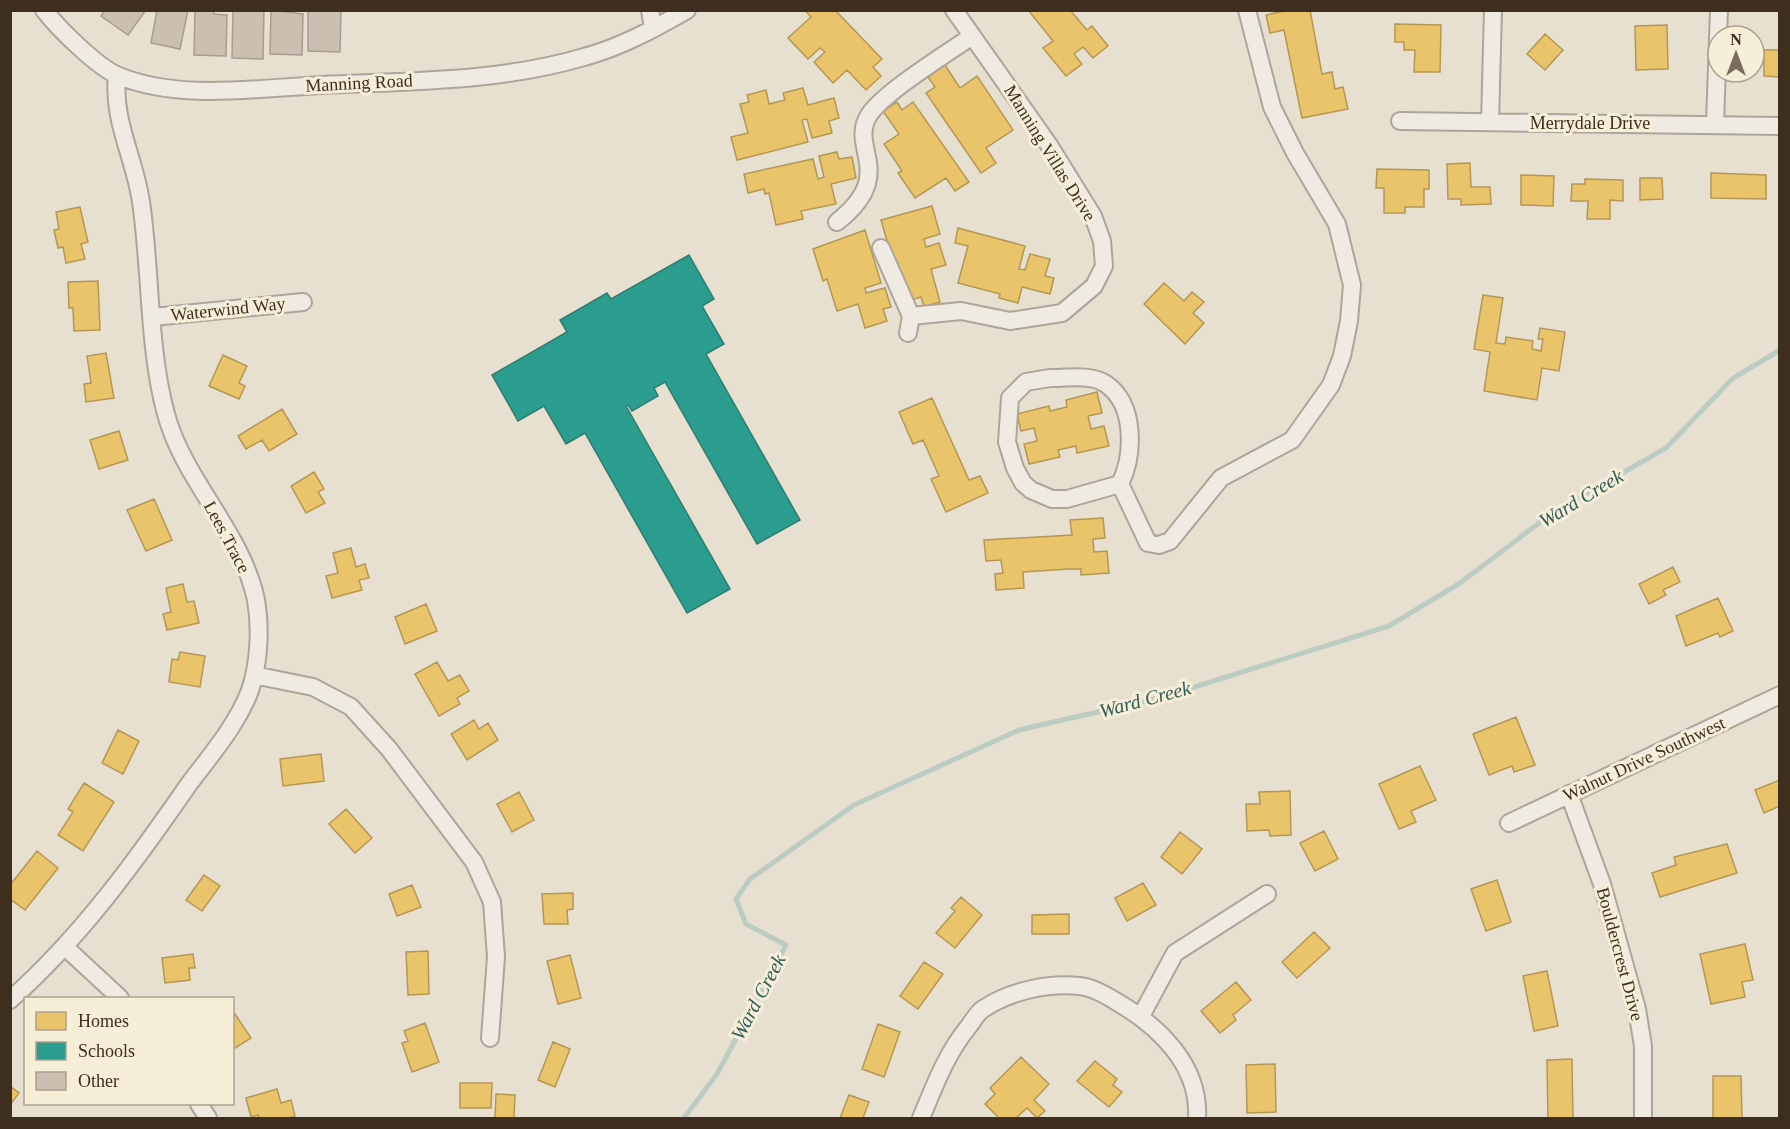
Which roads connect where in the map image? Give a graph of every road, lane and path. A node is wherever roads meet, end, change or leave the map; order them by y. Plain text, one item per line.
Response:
1 (44, 10) edge
2 (650, 10) edge
3 (687, 10) edge
4 (954, 10) edge
5 (1247, 10) edge
6 (1493, 10) edge
7 (1719, 10) edge
8 (653, 29) junction
9 (972, 36) junction
10 (117, 76) junction
11 (1400, 121) dead end
12 (1490, 123) junction
13 (1715, 124) junction
14 (1779, 126) edge
15 (837, 222) dead end
16 (881, 248) dead end
17 (303, 302) dead end
18 (153, 317) junction
19 (1120, 484) junction
20 (254, 675) junction
21 (1779, 695) edge
22 (1569, 794) junction
23 (1509, 823) dead end
24 (1267, 894) dead end
25 (65, 947) junction
26 (118, 997) edge
27 (10, 1000) edge
28 (1141, 1016) junction
29 (490, 1038) dead end
30 (200, 1105) edge
31 (208, 1119) edge
32 (921, 1119) edge
33 (1197, 1119) edge
34 (1643, 1119) edge

1 - 10 street, Manning Road
2 - 8 street
3 - 8 street, Manning Road
4 - 9 street, Manning Villas Drive
5 - 19 street
6 - 12 street
7 - 13 street
8 - 10 street, Manning Road
9 - 15 street
9 - 16 street, Manning Villas Drive
10 - 18 street, Lees Trace
11 - 12 street, Merrydale Drive
12 - 13 street, Merrydale Drive
13 - 14 street, Merrydale Drive
17 - 18 street, Waterwind Way
18 - 20 street, Lees Trace
19 - 19 street
20 - 25 street, Lees Trace
20 - 29 street
21 - 22 street, Walnut Drive Southwest
22 - 23 street, Walnut Drive Southwest
22 - 34 street, Bouldercrest Drive
24 - 28 street
25 - 26 street
25 - 27 street, Lees Trace
28 - 32 street
28 - 33 street
30 - 31 street

